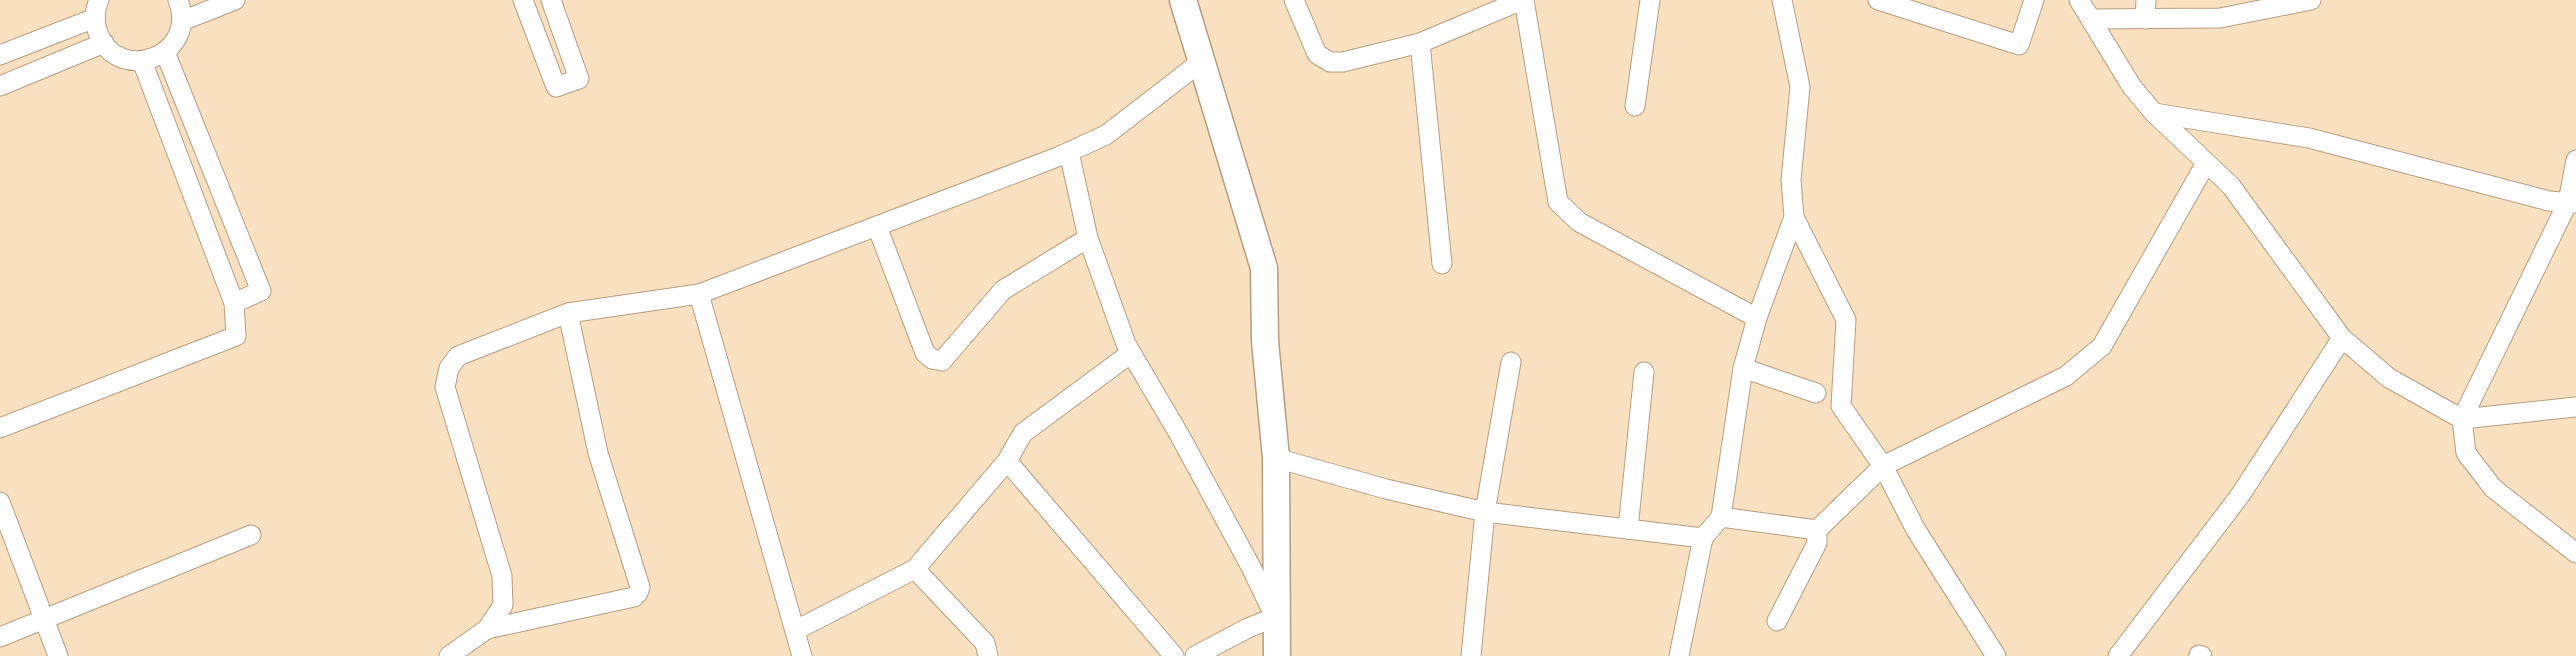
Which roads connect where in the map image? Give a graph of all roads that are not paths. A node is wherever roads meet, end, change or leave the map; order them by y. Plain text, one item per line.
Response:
1 (178, 0) edge
2 (235, 0) edge
3 (523, 0) edge
4 (551, 0) edge
5 (1184, 0) edge
6 (1294, 0) edge
7 (1523, 0) edge
8 (1650, 0) edge
9 (1782, 0) edge
10 (1878, 0) edge
11 (2034, 0) edge
12 (2079, 0) edge
13 (2311, 0) edge
14 (97, 9) edge
15 (2146, 9) edge
16 (2091, 19) junction
17 (182, 21) junction
18 (1420, 43) junction
19 (104, 44) junction
20 (164, 52) junction
21 (0, 55) edge
22 (142, 61) junction
23 (1202, 62) junction
24 (0, 86) edge
25 (1635, 106) dead end
26 (2154, 113) junction
27 (1069, 152) junction
28 (2576, 160) edge
29 (2206, 163) junction
30 (2572, 202) edge
31 (1794, 218) junction
32 (877, 226) junction
33 (1088, 238) junction
34 (1442, 264) dead end
35 (699, 294) junction
36 (234, 303) junction
37 (568, 313) junction
38 (1757, 318) junction
39 (2342, 338) junction
40 (1131, 353) junction
41 (1511, 362) dead end
42 (1743, 368) junction
43 (1644, 372) dead end
44 (1816, 393) dead end
45 (2576, 407) edge
46 (2462, 419) junction
47 (0, 428) edge
48 (1276, 458) junction
49 (1007, 461) junction
50 (1883, 466) junction
51 (0, 502) edge
52 (1485, 512) junction
53 (1721, 517) junction
54 (1628, 529) junction
55 (1817, 530) junction
56 (251, 535) dead end
57 (1703, 538) junction
58 (2576, 553) edge
59 (915, 569) junction
60 (1275, 617) junction
61 (44, 619) junction
62 (1777, 621) dead end
63 (487, 629) junction
64 (796, 630) junction
65 (0, 637) edge
66 (58, 656) edge
67 (449, 656) edge
68 (802, 656) edge
69 (988, 656) edge
70 (1174, 656) edge
71 (1195, 656) edge
72 (1277, 656) edge
73 (1471, 656) edge
74 (1679, 656) edge
75 (1996, 656) edge
76 (2118, 656) edge

1 - 17 street
2 - 17 street
3 - 4 street
5 - 23 street
6 - 18 street
7 - 18 street
7 - 38 street
8 - 25 street
9 - 31 street
10 - 11 street
12 - 16 street
13 - 15 street
14 - 19 street
14 - 21 street
15 - 16 street
16 - 26 street
17 - 20 street
18 - 34 street
19 - 22 street
19 - 24 street
20 - 22 street
20 - 36 street
22 - 36 street
23 - 27 street
23 - 48 street
26 - 29 street
26 - 30 street
27 - 32 street
27 - 33 street
28 - 30 street
29 - 39 street
29 - 50 street
30 - 46 street
31 - 38 street
31 - 50 street
32 - 33 street
32 - 35 street
33 - 40 street
35 - 37 street
35 - 64 street
36 - 47 street
37 - 63 street
37 - 63 street
38 - 42 street
39 - 46 street
39 - 76 street
40 - 49 street
40 - 60 street
41 - 52 street
42 - 44 street
42 - 53 street
43 - 54 street
45 - 46 street
46 - 58 street
48 - 52 street
48 - 60 street
49 - 59 street
49 - 70 street
50 - 55 street
50 - 75 street
51 - 61 street
52 - 54 street
52 - 73 street
53 - 55 street
53 - 57 street
54 - 57 street
55 - 62 street
56 - 61 street
57 - 74 street
59 - 64 street
59 - 69 street
60 - 71 street
60 - 72 street
61 - 65 street
61 - 66 street
63 - 67 street
64 - 68 street

